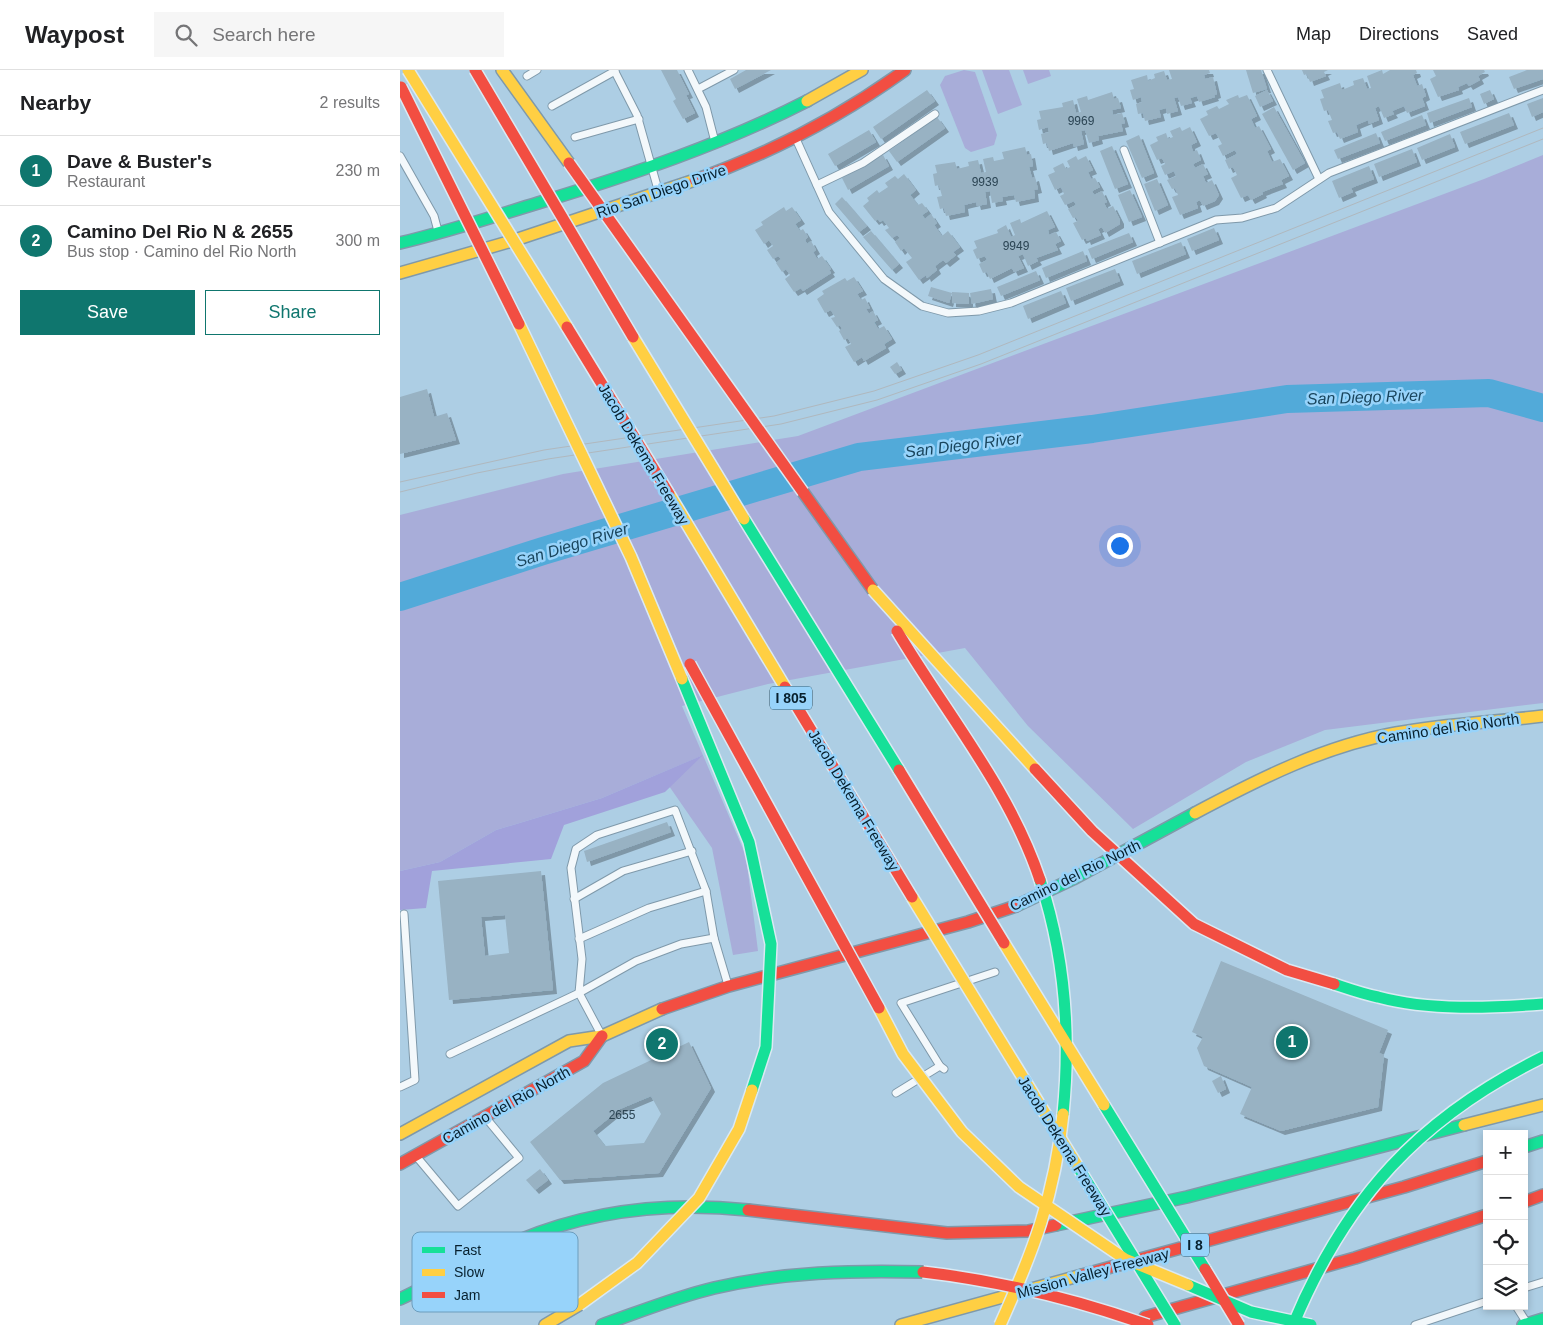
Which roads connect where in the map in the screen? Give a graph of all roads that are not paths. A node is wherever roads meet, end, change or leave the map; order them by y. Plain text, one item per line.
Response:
1 (408, 70) edge
2 (475, 70) edge
3 (502, 70) edge
4 (536, 70) edge
5 (688, 70) edge
6 (734, 70) edge
7 (862, 70) edge
8 (905, 70) edge
9 (1267, 70) edge
10 (615, 71) edge
11 (527, 76) dead end
12 (400, 85) edge
13 (698, 89) junction
14 (1543, 90) edge
15 (552, 106) dead end
16 (935, 114) dead end
17 (639, 119) junction
18 (575, 137) dead end
19 (795, 137) junction
20 (716, 144) junction
21 (1124, 150) dead end
22 (400, 156) edge
23 (651, 168) junction
24 (400, 169) edge
25 (409, 172) junction
26 (1319, 179) junction
27 (817, 185) junction
28 (659, 193) junction
29 (438, 233) junction
30 (400, 243) edge
31 (1160, 243) junction
32 (400, 273) edge
33 (631, 557) junction
34 (873, 590) junction
35 (1543, 716) edge
36 (692, 851) junction
37 (706, 891) junction
38 (574, 899) junction
39 (404, 914) dead end
40 (714, 938) junction
41 (579, 939) junction
42 (995, 972) dead end
43 (729, 986) junction
44 (579, 994) junction
45 (1543, 1004) edge
46 (602, 1036) junction
47 (450, 1054) dead end
48 (1543, 1057) edge
49 (400, 1087) edge
50 (896, 1093) dead end
51 (1543, 1106) edge
52 (485, 1116) junction
53 (401, 1133) edge
54 (1543, 1140) edge
55 (1528, 1146) edge
56 (416, 1155) junction
57 (1483, 1162) edge
58 (400, 1164) edge
59 (1543, 1195) edge
60 (1528, 1201) edge
61 (1483, 1216) edge
62 (544, 1232) edge
63 (1543, 1282) edge
64 (1528, 1287) edge
65 (412, 1292) edge
66 (400, 1298) edge
67 (1483, 1302) edge
68 (578, 1305) edge
69 (1518, 1310) edge
70 (566, 1312) edge
71 (1543, 1314) edge
72 (1543, 1319) edge
73 (1524, 1323) edge
74 (544, 1325) edge
75 (602, 1325) edge
76 (901, 1325) edge
77 (1000, 1325) edge
78 (1117, 1325) edge
79 (1148, 1325) edge
80 (1176, 1325) edge
81 (1239, 1325) edge
82 (1293, 1325) edge
83 (1311, 1325) edge
84 (1415, 1325) edge
85 (1511, 1325) edge

1 - 80 main road, Jacob Dekema Freeway / I 805, bridge
2 - 81 main road, bridge
3 - 34 main road, bridge
4 - 11 lane
5 - 13 lane
6 - 13 lane
7 - 20 main road, Rio San Diego Drive
8 - 19 main road, Rio San Diego Drive
9 - 26 lane
10 - 15 lane
10 - 17 lane
12 - 33 main road, bridge
13 - 20 lane
14 - 26 lane
16 - 27 lane
17 - 18 lane
17 - 23 lane
19 - 27 lane
19 - 28 main road, Rio San Diego Drive
20 - 23 main road, Rio San Diego Drive
21 - 31 lane
22 - 25 lane
23 - 28 lane
23 - 29 main road, Rio San Diego Drive
24 - 25 lane
25 - 29 lane
26 - 31 lane
27 - 31 lane
28 - 32 main road, Rio San Diego Drive
29 - 30 main road, Rio San Diego Drive
33 - 68 main road, bridge
33 - 83 main road, bridge
34 - 45 main road, bridge
34 - 77 main road, bridge
35 - 43 main road, Camino del Rio North
36 - 37 lane
36 - 38 lane
36 - 38 lane
37 - 40 lane
37 - 41 lane
38 - 41 lane
39 - 49 lane
40 - 43 lane
40 - 44 lane
41 - 44 lane
42 - 50 lane
43 - 46 main road, Camino del Rio North
44 - 46 lane
44 - 47 lane
46 - 52 main road, Camino del Rio North
46 - 53 main road, Camino del Rio North
48 - 82 main road, bridge
51 - 62 main road
52 - 56 main road, Camino del Rio North
52 - 56 lane
54 - 55 main road
56 - 58 main road, Camino del Rio North
57 - 76 main road, Mission Valley Freeway / I 8
59 - 60 main road
61 - 78 main road
63 - 64 lane
65 - 66 main road
67 - 84 lane
69 - 73 lane
70 - 74 main road, bridge
71 - 73 lane
72 - 73 main road
73 - 85 lane
75 - 79 main road, bridge

